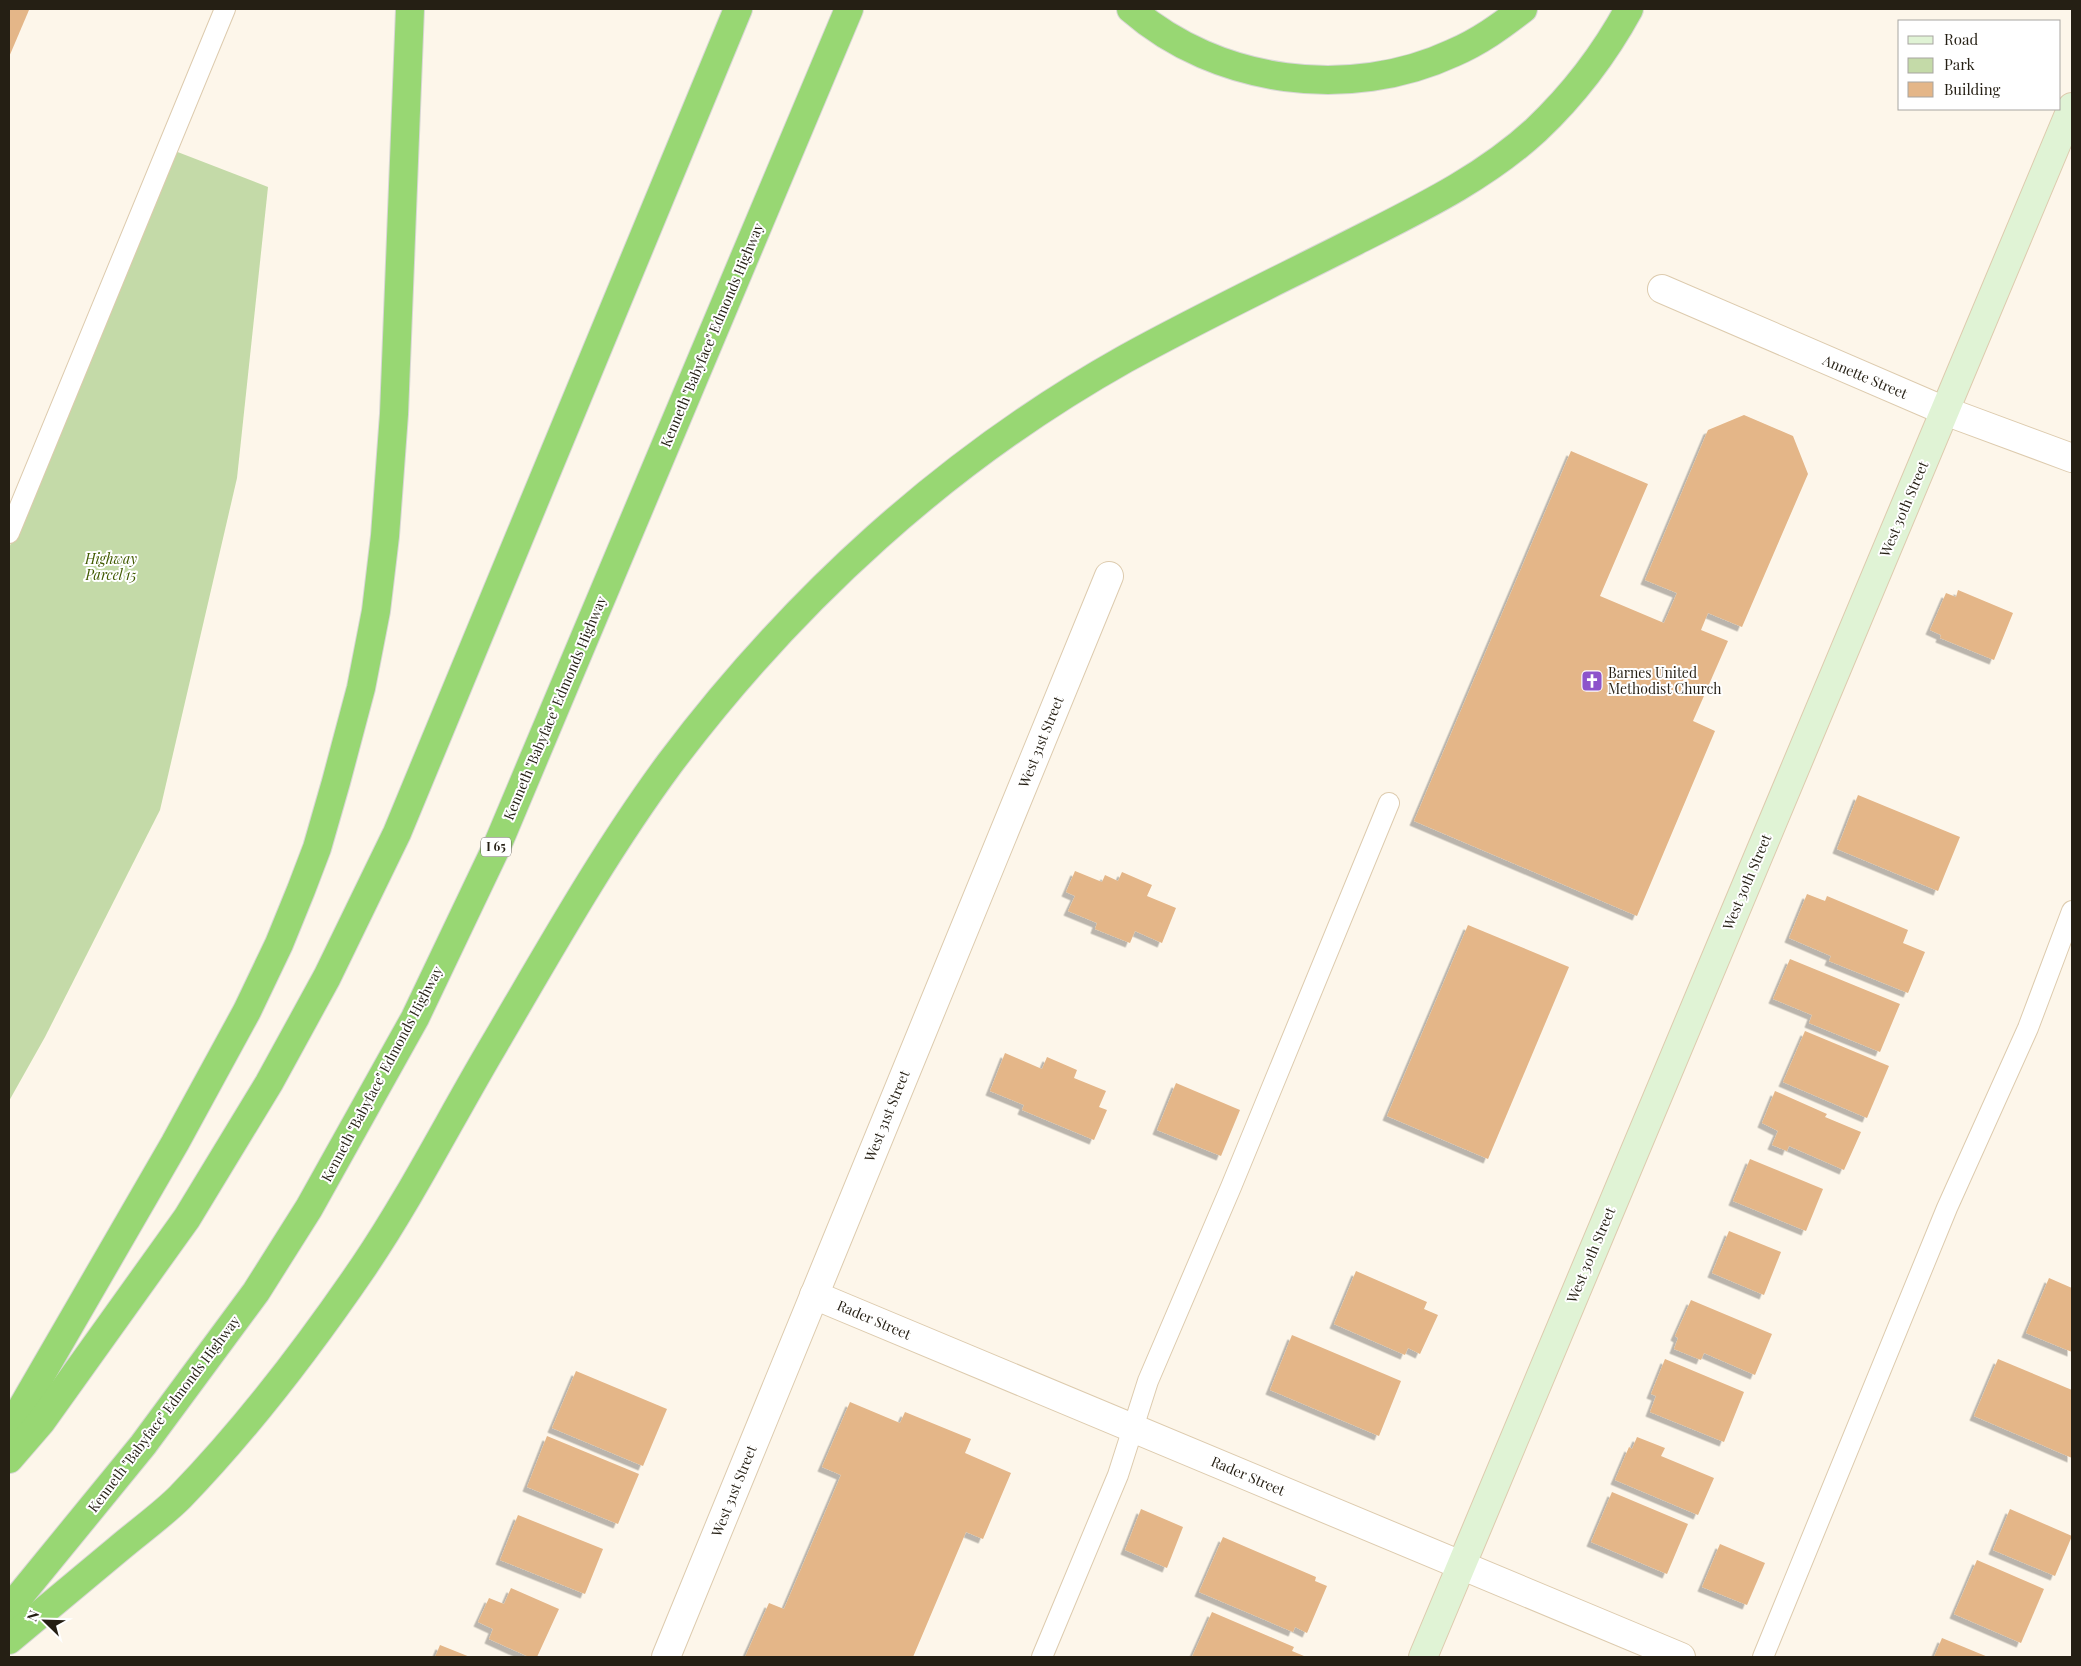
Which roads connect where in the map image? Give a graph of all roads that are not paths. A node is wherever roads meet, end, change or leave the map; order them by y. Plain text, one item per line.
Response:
1 (225, 9) edge
2 (410, 9) edge
3 (738, 9) edge
4 (849, 9) edge
5 (1131, 9) edge
6 (1524, 9) edge
7 (1629, 9) edge
8 (2072, 107) edge
9 (1662, 289) dead end
10 (1945, 412) junction
11 (2072, 458) edge
12 (9, 534) edge
13 (1109, 576) dead end
14 (1389, 803) dead end
15 (2072, 910) edge
16 (814, 1295) junction
17 (1133, 1428) junction
18 (9, 1430) edge
19 (9, 1459) edge
20 (1461, 1566) junction
21 (9, 1609) edge
22 (9, 1640) edge
23 (666, 1657) edge
24 (1042, 1657) edge
25 (1422, 1657) edge
26 (1682, 1657) edge
27 (1763, 1657) edge

1 - 12 lane
2 - 18 highway
3 - 19 highway
4 - 21 highway, Kenneth "Babyface" Edmonds Highway / I 65
5 - 6 highway
7 - 22 highway
8 - 10 main road, West 30th Street
9 - 10 street, Annette Street
10 - 11 street, Annette Street
10 - 20 main road, West 30th Street
13 - 16 street, West 31st Street
14 - 17 lane
15 - 27 lane
16 - 17 street, Rader Street
16 - 23 street, West 31st Street
17 - 20 street, Rader Street
17 - 24 lane
20 - 25 main road, West 30th Street
20 - 26 street, Rader Street

